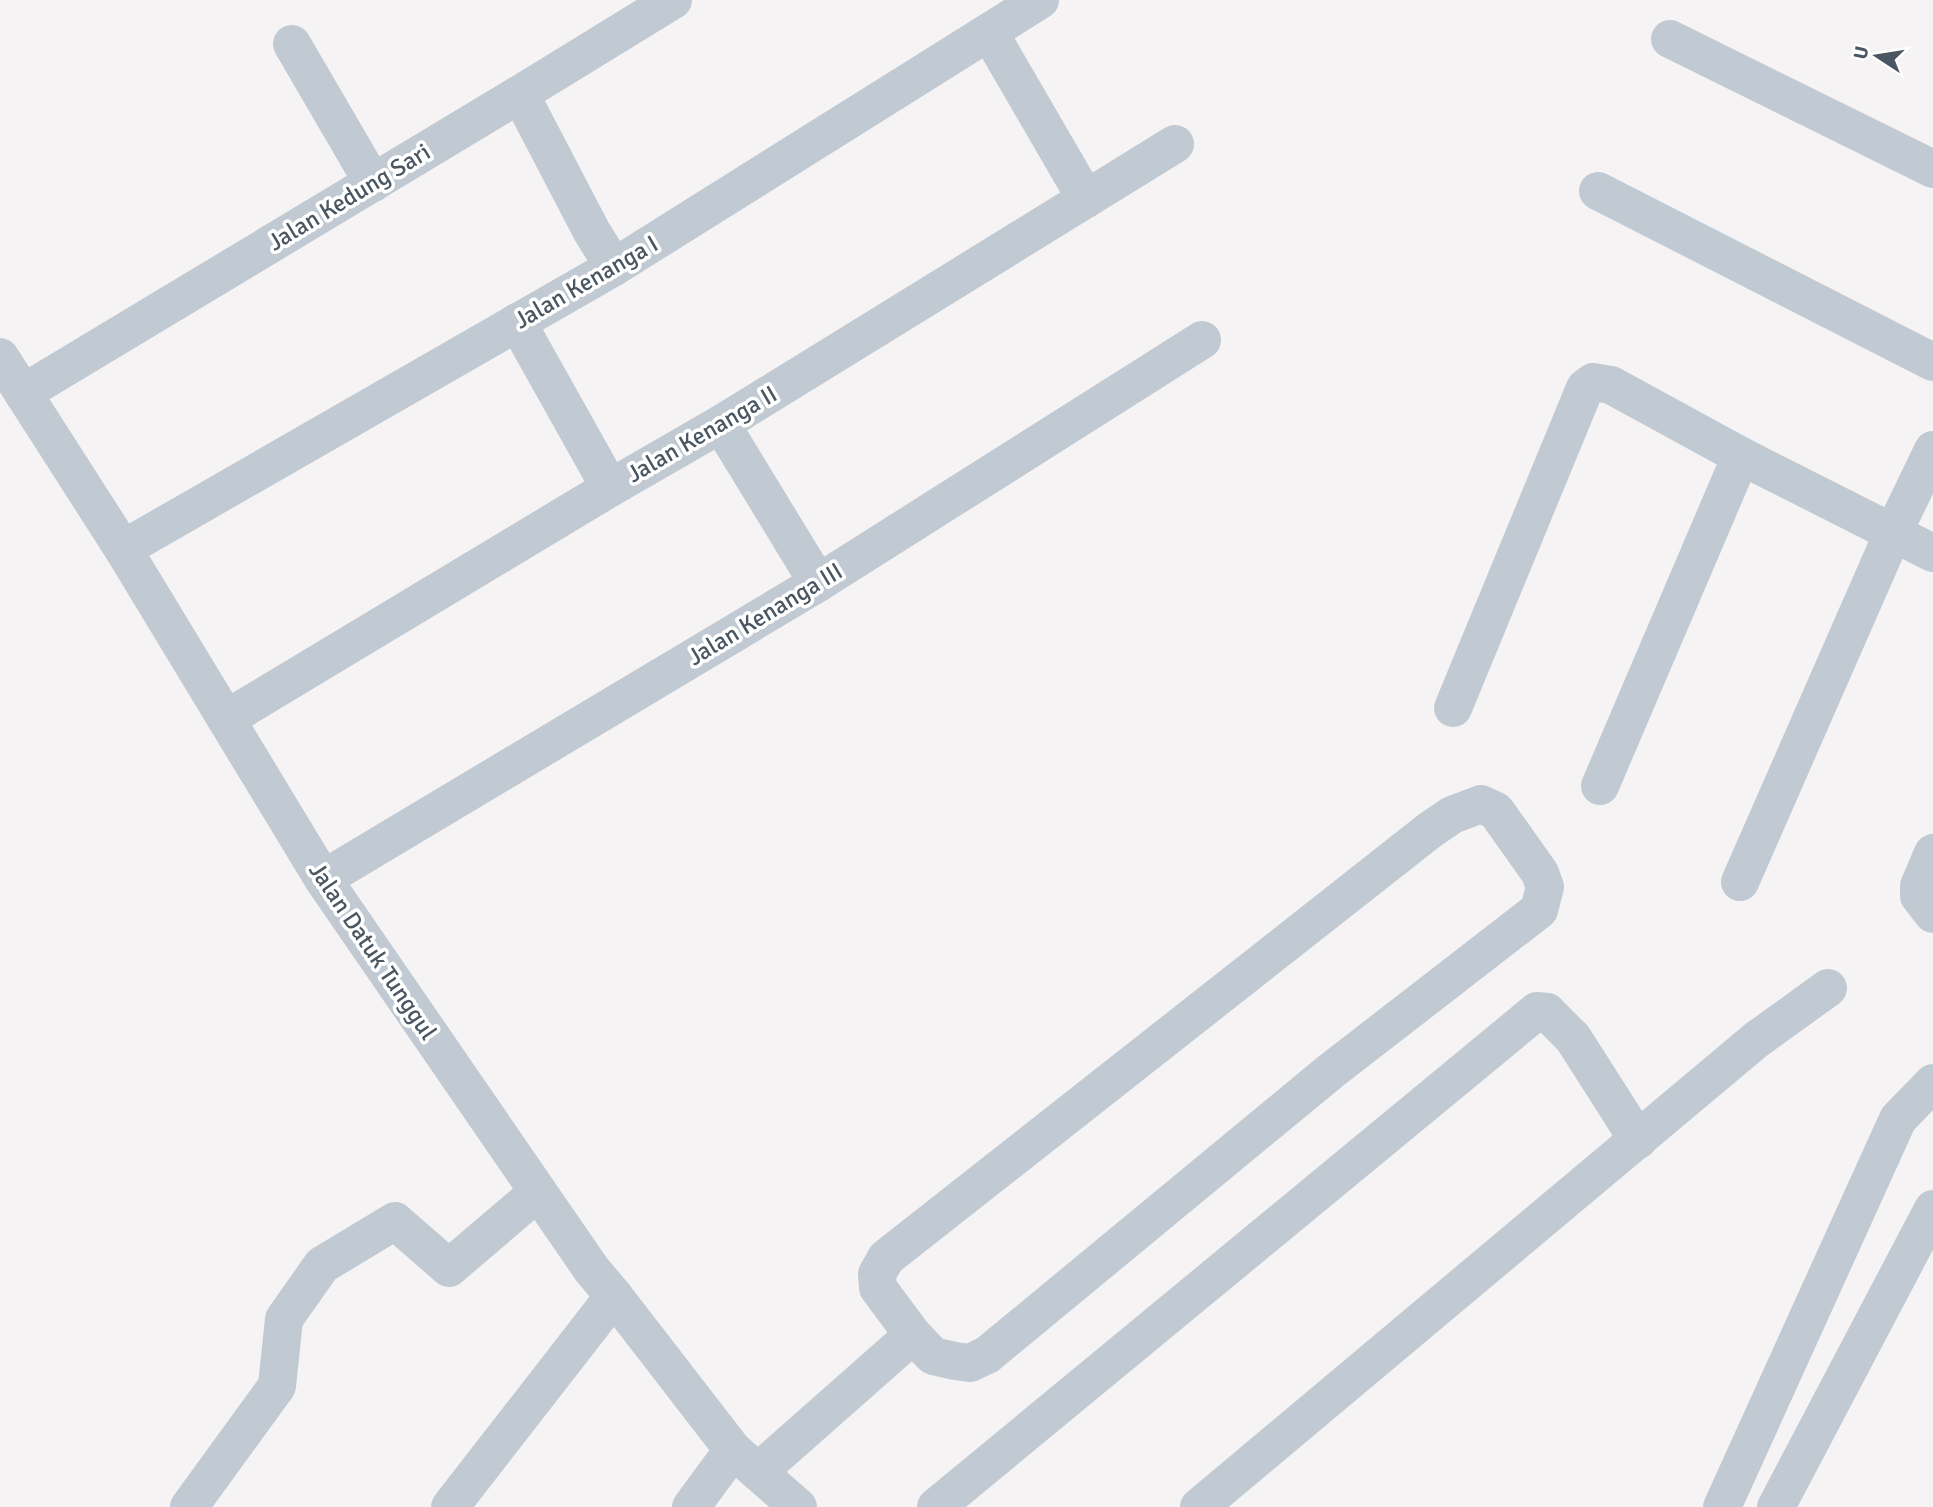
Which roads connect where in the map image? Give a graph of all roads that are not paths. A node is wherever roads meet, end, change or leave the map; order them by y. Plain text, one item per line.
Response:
1 (673, 0) edge
2 (1040, 0) edge
3 (989, 32) junction
4 (1670, 38) dead end
5 (292, 44) dead end
6 (520, 94) junction
7 (1175, 145) dead end
8 (1933, 169) edge
9 (373, 183) junction
10 (1598, 191) dead end
11 (1086, 199) junction
12 (614, 267) junction
13 (517, 322) junction
14 (1202, 341) dead end
15 (0, 357) edge
16 (1933, 362) edge
17 (23, 393) junction
18 (721, 424) junction
19 (1933, 450) edge
20 (1741, 456) junction
21 (610, 488) junction
22 (1893, 533) junction
23 (124, 549) junction
24 (1933, 553) edge
25 (818, 583) junction
26 (1453, 708) dead end
27 (226, 719) junction
28 (1600, 786) dead end
29 (1933, 853) edge
30 (323, 879) junction
31 (1740, 882) dead end
32 (1933, 914) edge
33 (1828, 988) dead end
34 (1933, 1083) edge
35 (1638, 1140) junction
36 (538, 1192) junction
37 (1933, 1209) edge
38 (614, 1296) junction
39 (912, 1335) junction
40 (746, 1461) junction
41 (189, 1507) edge
42 (450, 1507) edge
43 (691, 1507) edge
44 (798, 1507) edge
45 (936, 1507) edge
46 (1199, 1507) edge
47 (1722, 1507) edge
48 (1776, 1507) edge

1 - 6 street, Jalan Kedung Sari
2 - 3 street, Jalan Kenanga I
3 - 11 street
3 - 12 street, Jalan Kenanga I
4 - 8 street
5 - 9 street
6 - 9 street, Jalan Kedung Sari
6 - 12 street
7 - 11 street, Jalan Kenanga II
9 - 17 street, Jalan Kedung Sari
10 - 16 street
11 - 18 street, Jalan Kenanga II
12 - 13 street, Jalan Kenanga I
13 - 21 street
13 - 23 street, Jalan Kenanga I
14 - 25 street, Jalan Kenanga III
15 - 17 street, Jalan Datuk Tunggul
17 - 23 street, Jalan Datuk Tunggul
18 - 21 street, Jalan Kenanga II
18 - 25 street
19 - 22 street
20 - 22 street
20 - 26 street
20 - 28 street
21 - 27 street, Jalan Kenanga II
22 - 24 street
22 - 31 street
23 - 27 street, Jalan Datuk Tunggul
25 - 30 street, Jalan Kenanga III
27 - 30 street, Jalan Datuk Tunggul
29 - 32 street
30 - 36 street, Jalan Datuk Tunggul
33 - 35 street
34 - 47 street
35 - 45 street
35 - 46 street
36 - 38 street, Jalan Datuk Tunggul
36 - 41 street
37 - 48 street
38 - 40 street, Jalan Datuk Tunggul
38 - 42 street
39 - 39 street
39 - 40 street
40 - 43 street
40 - 44 street, Jalan Datuk Tunggul

